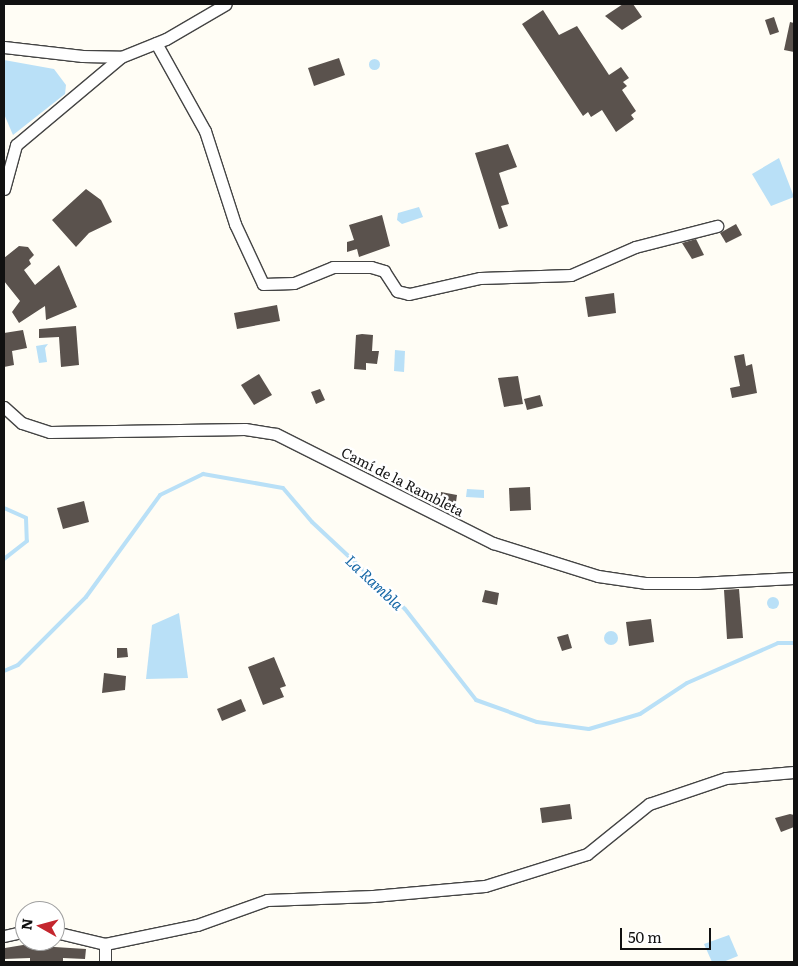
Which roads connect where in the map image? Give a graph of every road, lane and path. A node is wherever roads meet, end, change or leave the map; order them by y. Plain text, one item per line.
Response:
1 (226, 4) edge
2 (156, 43) junction
3 (4, 46) edge
4 (121, 57) junction
5 (4, 189) edge
6 (717, 226) dead end
7 (4, 407) edge
8 (794, 578) edge
9 (794, 772) edge
10 (65, 934) edge
11 (106, 944) junction
12 (105, 962) edge

1 - 2 street
2 - 4 street
2 - 6 street
3 - 4 street
4 - 5 street
7 - 8 street, Camí de la Rambleta
9 - 11 street
10 - 11 street
11 - 12 street

